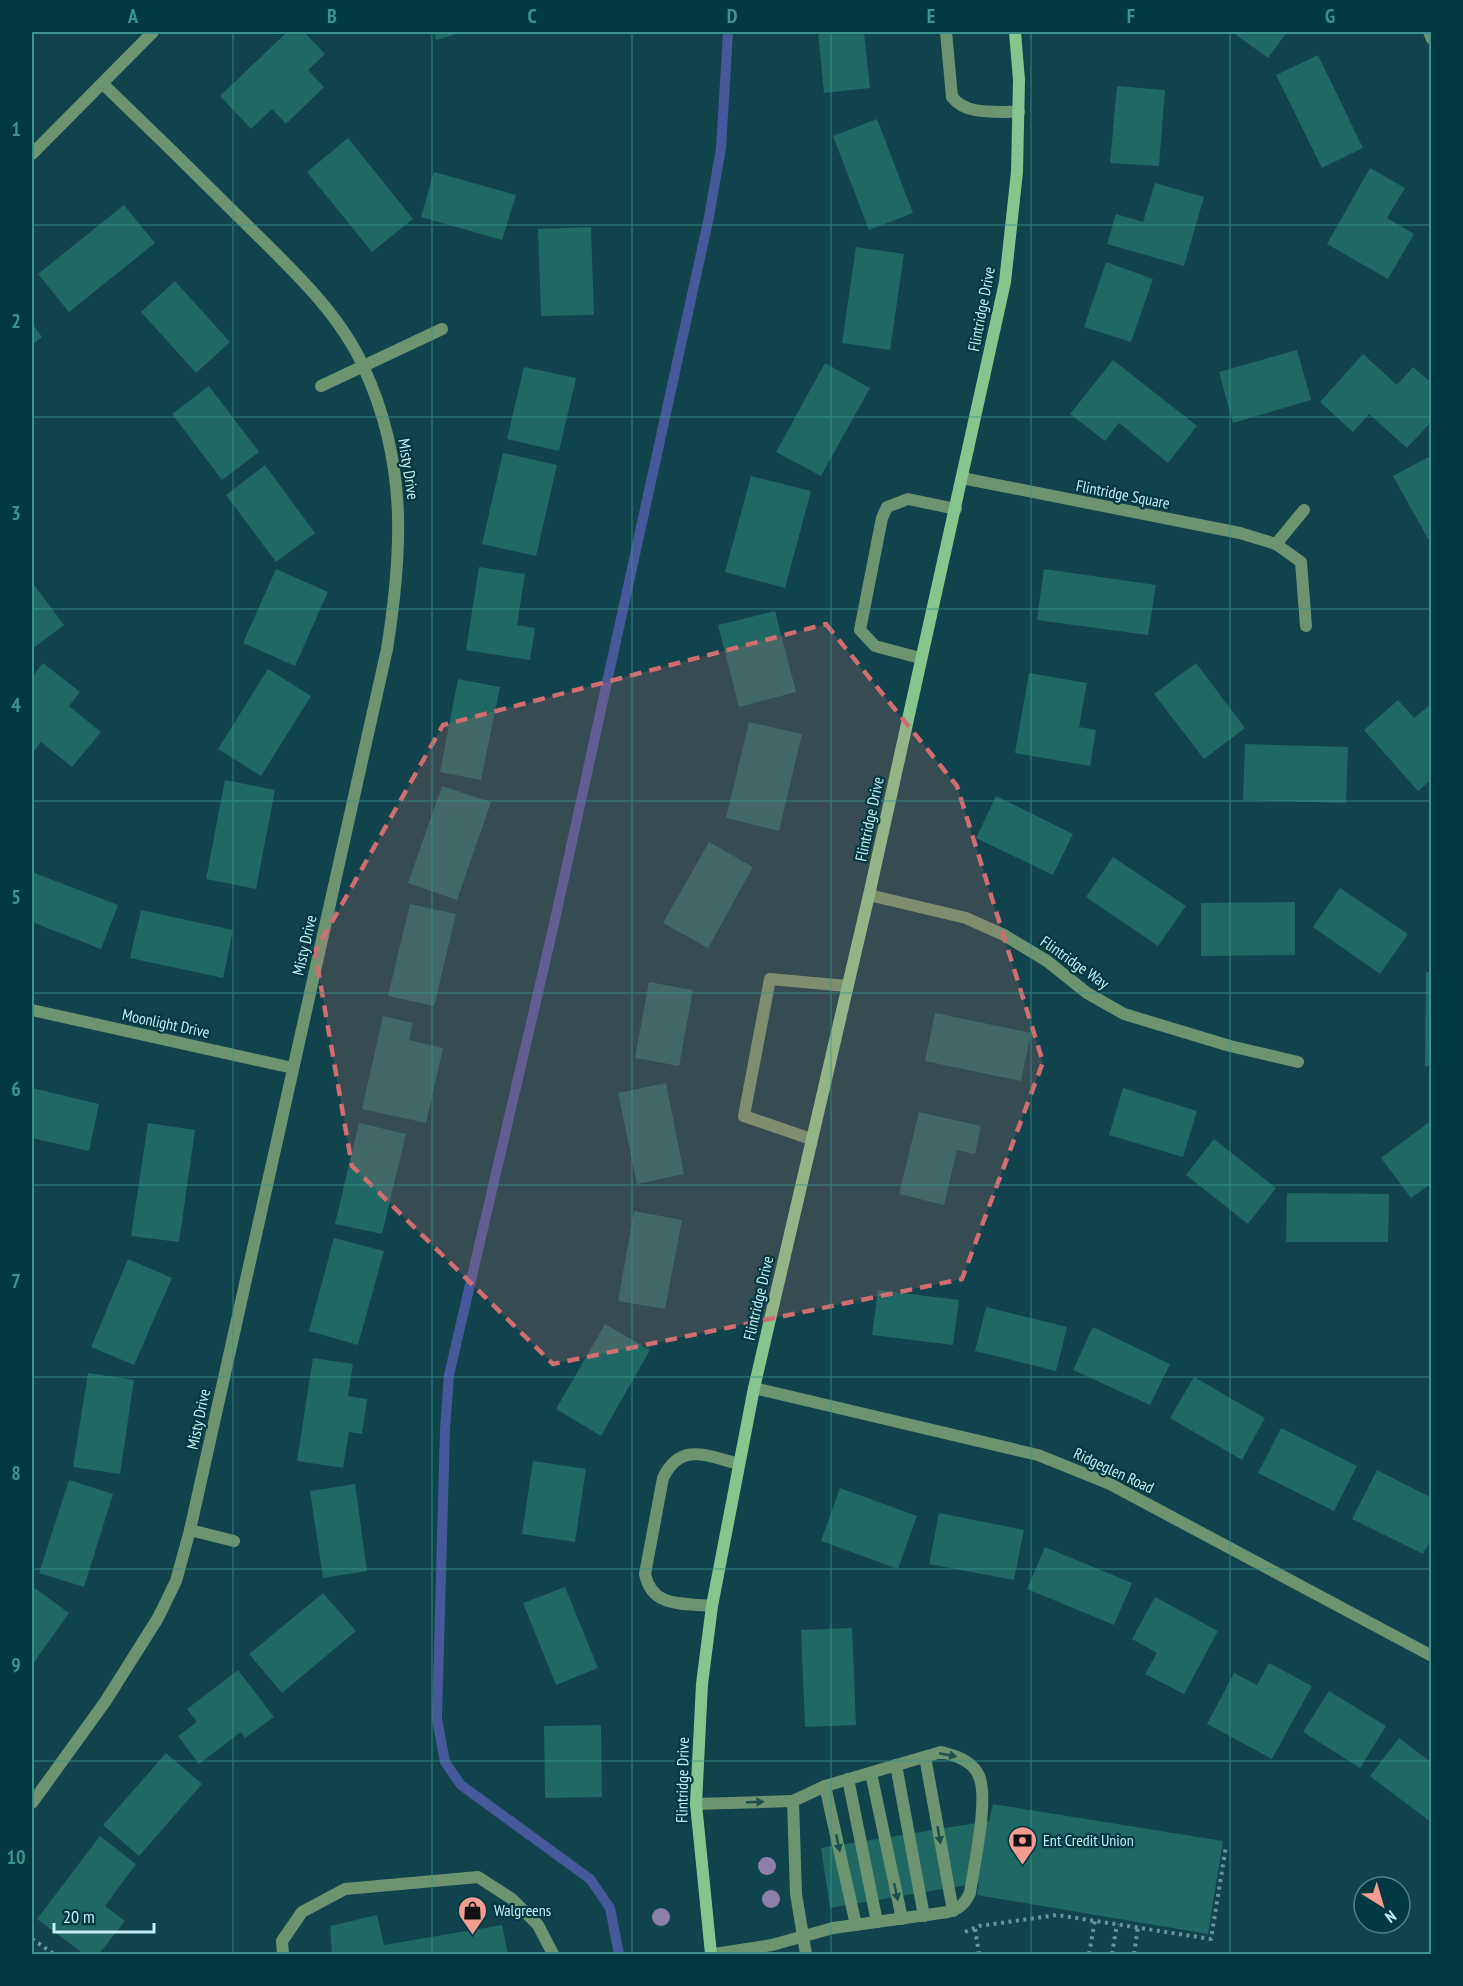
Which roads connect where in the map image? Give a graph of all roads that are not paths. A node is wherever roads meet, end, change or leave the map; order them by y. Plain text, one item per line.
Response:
1 (153, 32) edge
2 (946, 32) edge
3 (1015, 32) edge
4 (1428, 32) edge
5 (1431, 39) edge
6 (104, 84) junction
7 (1019, 112) junction
8 (32, 154) edge
9 (442, 329) dead end
10 (364, 366) junction
11 (321, 386) dead end
12 (962, 478) junction
13 (956, 509) junction
14 (1304, 510) dead end
15 (1276, 544) junction
16 (1306, 626) dead end
17 (920, 658) junction
18 (869, 895) junction
19 (847, 986) junction
20 (32, 1010) edge
21 (1298, 1062) dead end
22 (293, 1068) junction
23 (811, 1139) junction
24 (754, 1388) junction
25 (739, 1464) junction
26 (190, 1530) junction
27 (234, 1541) dead end
28 (712, 1606) junction
29 (1431, 1656) edge
30 (925, 1757) junction
31 (896, 1765) junction
32 (871, 1773) junction
33 (848, 1779) junction
34 (825, 1786) junction
35 (793, 1801) junction
36 (32, 1803) edge
37 (696, 1804) junction
38 (953, 1911) junction
39 (924, 1916) junction
40 (902, 1918) junction
41 (877, 1922) junction
42 (856, 1925) junction
43 (802, 1937) junction
44 (283, 1954) edge
45 (553, 1954) edge
46 (712, 1954) edge
47 (806, 1954) edge

1 - 6 street
2 - 7 street
3 - 7 street, Flintridge Drive
4 - 5 street
6 - 8 street
6 - 10 street, Misty Drive
7 - 12 street, Flintridge Drive
9 - 10 street
10 - 11 street
10 - 22 street, Misty Drive
12 - 13 street, Flintridge Drive
12 - 15 street, Flintridge Square
13 - 17 street, Flintridge Drive
13 - 17 street
14 - 15 street
15 - 16 street, Flintridge Square
17 - 18 street, Flintridge Drive
18 - 19 street, Flintridge Drive
18 - 21 street, Flintridge Way
19 - 23 street, Flintridge Drive
19 - 23 street
20 - 22 street, Moonlight Drive
22 - 26 street, Misty Drive
23 - 24 street, Flintridge Drive
24 - 25 street, Flintridge Drive
24 - 29 street, Ridgeglen Road
25 - 28 street, Flintridge Drive
25 - 28 street
26 - 27 street
26 - 36 street, Misty Drive
28 - 37 street, Flintridge Drive
30 - 31 street
30 -> 38 street
30 -> 38 street
31 - 32 street
31 - 39 street
32 - 33 street
32 -> 40 street
33 - 34 street
33 - 41 street
34 - 35 street
34 -> 42 street
37 -> 35 street
35 - 43 street
37 - 46 street, Flintridge Drive
38 - 39 street
39 - 40 street
40 - 41 street
41 - 42 street
42 - 43 street
43 - 46 street
43 - 47 street
44 - 45 street

